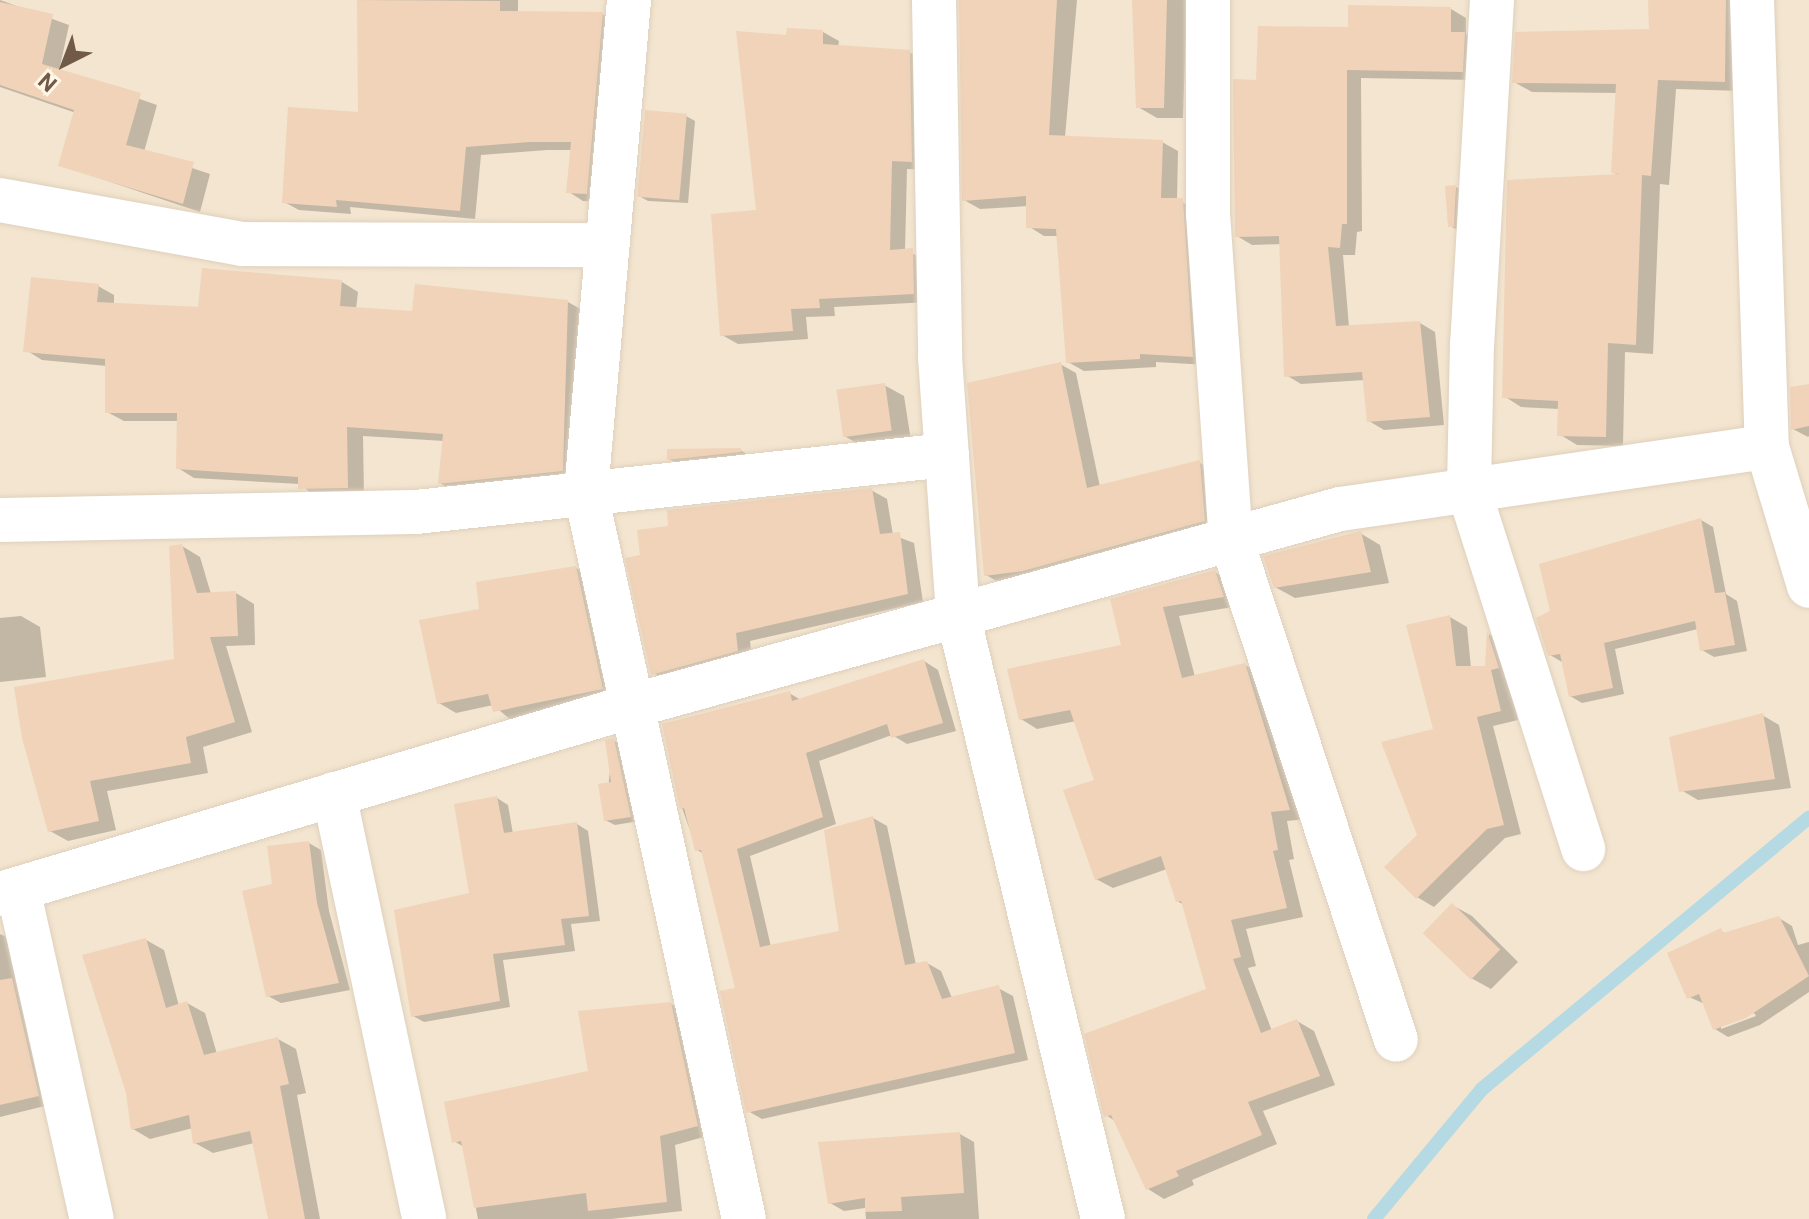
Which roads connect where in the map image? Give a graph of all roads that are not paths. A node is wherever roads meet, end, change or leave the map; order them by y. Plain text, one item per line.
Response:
1 (629, 0) edge
2 (934, 0) edge
3 (1208, 0) edge
4 (1492, 0) edge
5 (1752, 0) edge
6 (0, 200) edge
7 (607, 245) junction
8 (1767, 447) junction
9 (947, 455) junction
10 (1469, 491) junction
11 (586, 494) junction
12 (0, 520) edge
13 (1231, 539) junction
14 (1809, 586) edge
15 (958, 615) junction
16 (632, 706) junction
17 (334, 794) junction
18 (1583, 849) dead end
19 (9, 891) edge
20 (1396, 1040) dead end
21 (92, 1219) edge
22 (424, 1219) edge
23 (744, 1219) edge
24 (1103, 1219) edge

1 - 7 street
2 - 9 street
3 - 13 street
4 - 10 street
5 - 8 street
6 - 7 street
7 - 11 street
8 - 10 street
8 - 14 street
9 - 11 street
9 - 15 street
10 - 13 street
10 - 18 street
11 - 12 street
11 - 16 street
13 - 15 street
13 - 20 street
15 - 16 street
15 - 24 street
16 - 17 street
16 - 23 street
17 - 19 street
17 - 22 street
19 - 21 street

